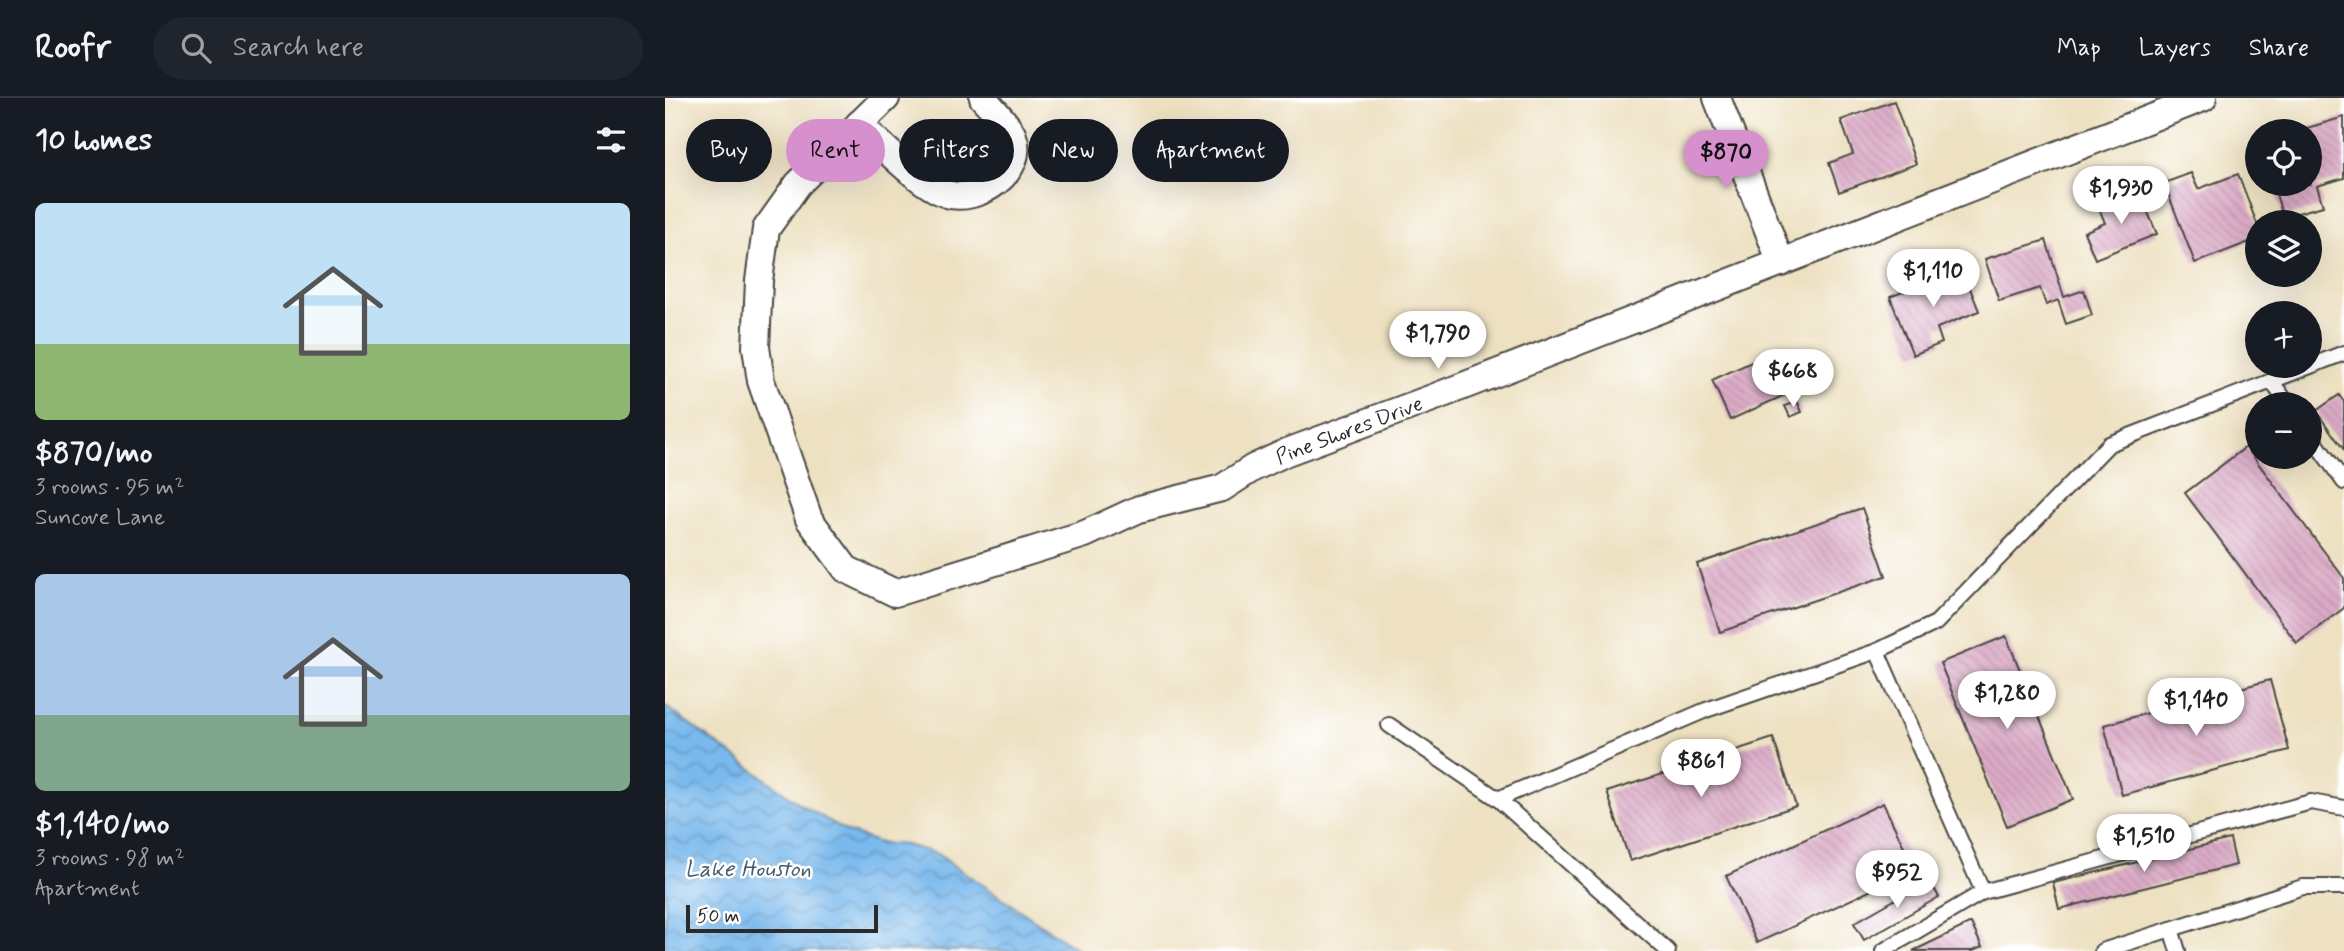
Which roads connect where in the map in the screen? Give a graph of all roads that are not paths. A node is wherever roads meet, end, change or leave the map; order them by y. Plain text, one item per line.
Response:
1 (886, 98) edge
2 (983, 98) edge
3 (1717, 98) edge
4 (2203, 98) edge
5 (864, 119) edge
6 (885, 147) edge
7 (800, 182) edge
8 (1781, 263) junction
9 (2344, 353) edge
10 (2272, 382) junction
11 (2279, 392) edge
12 (2322, 452) edge
13 (2344, 482) edge
14 (1877, 651) junction
15 (1389, 725) dead end
16 (1498, 799) junction
17 (2344, 808) edge
18 (2344, 887) edge
19 (1983, 892) junction
20 (2171, 929) junction
21 (1668, 951) edge
22 (1883, 951) edge
23 (2102, 951) edge
24 (2178, 951) edge

1 - 5 street, Pine Shores Drive
2 - 6 street
3 - 8 street
4 - 8 street, Pine Shores Drive
7 - 8 street, Pine Shores Drive
9 - 10 lane
10 - 11 lane
10 - 14 lane
12 - 13 lane
14 - 16 lane
14 - 19 lane
15 - 16 lane
16 - 21 lane
17 - 19 lane
18 - 20 lane
19 - 22 lane
20 - 23 lane
20 - 24 lane

